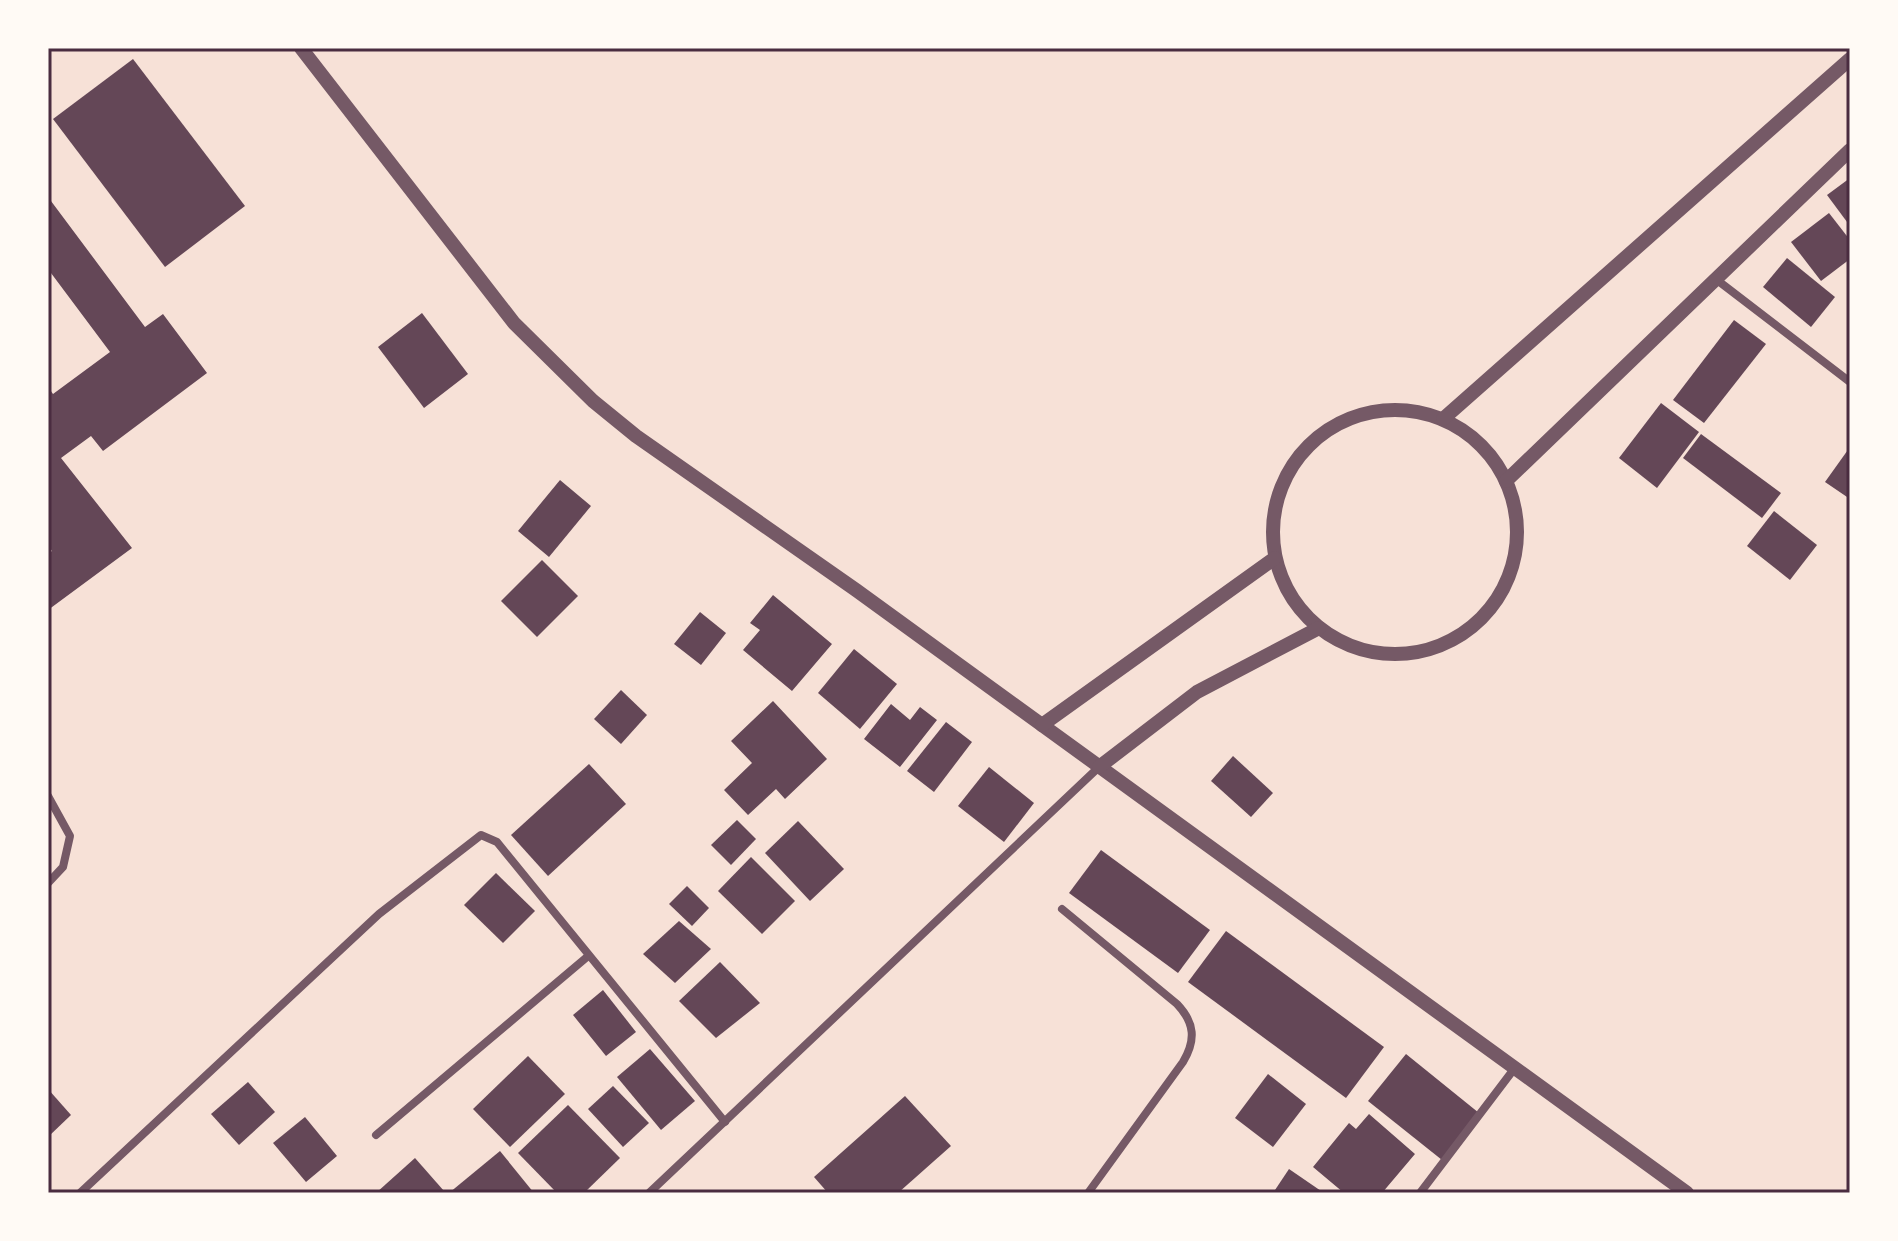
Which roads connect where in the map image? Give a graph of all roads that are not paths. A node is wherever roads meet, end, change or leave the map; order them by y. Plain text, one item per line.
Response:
1 (301, 48) edge
2 (1850, 59) edge
3 (1850, 150) edge
4 (1717, 280) junction
5 (1850, 382) edge
6 (1443, 419) junction
7 (1506, 481) junction
8 (1275, 558) junction
9 (1319, 628) junction
10 (1042, 725) junction
11 (1099, 767) junction
12 (48, 796) edge
13 (48, 883) edge
14 (1062, 909) dead end
15 (587, 957) junction
16 (1514, 1069) junction
17 (725, 1122) junction
18 (376, 1135) dead end
19 (80, 1193) edge
20 (649, 1193) edge
21 (1088, 1193) edge
22 (1420, 1193) edge
23 (1687, 1193) edge

1 - 10 street
2 - 6 street
3 - 4 street
4 - 5 street
4 - 7 street
6 - 7 street
6 - 8 street
7 - 9 street
8 - 9 street
8 - 10 street
9 - 11 street
10 - 11 street
11 - 16 street
11 - 17 street
12 - 13 street
14 - 21 street
15 - 17 street
15 - 18 street
15 - 19 street
16 - 22 street
16 - 23 street
17 - 20 street

